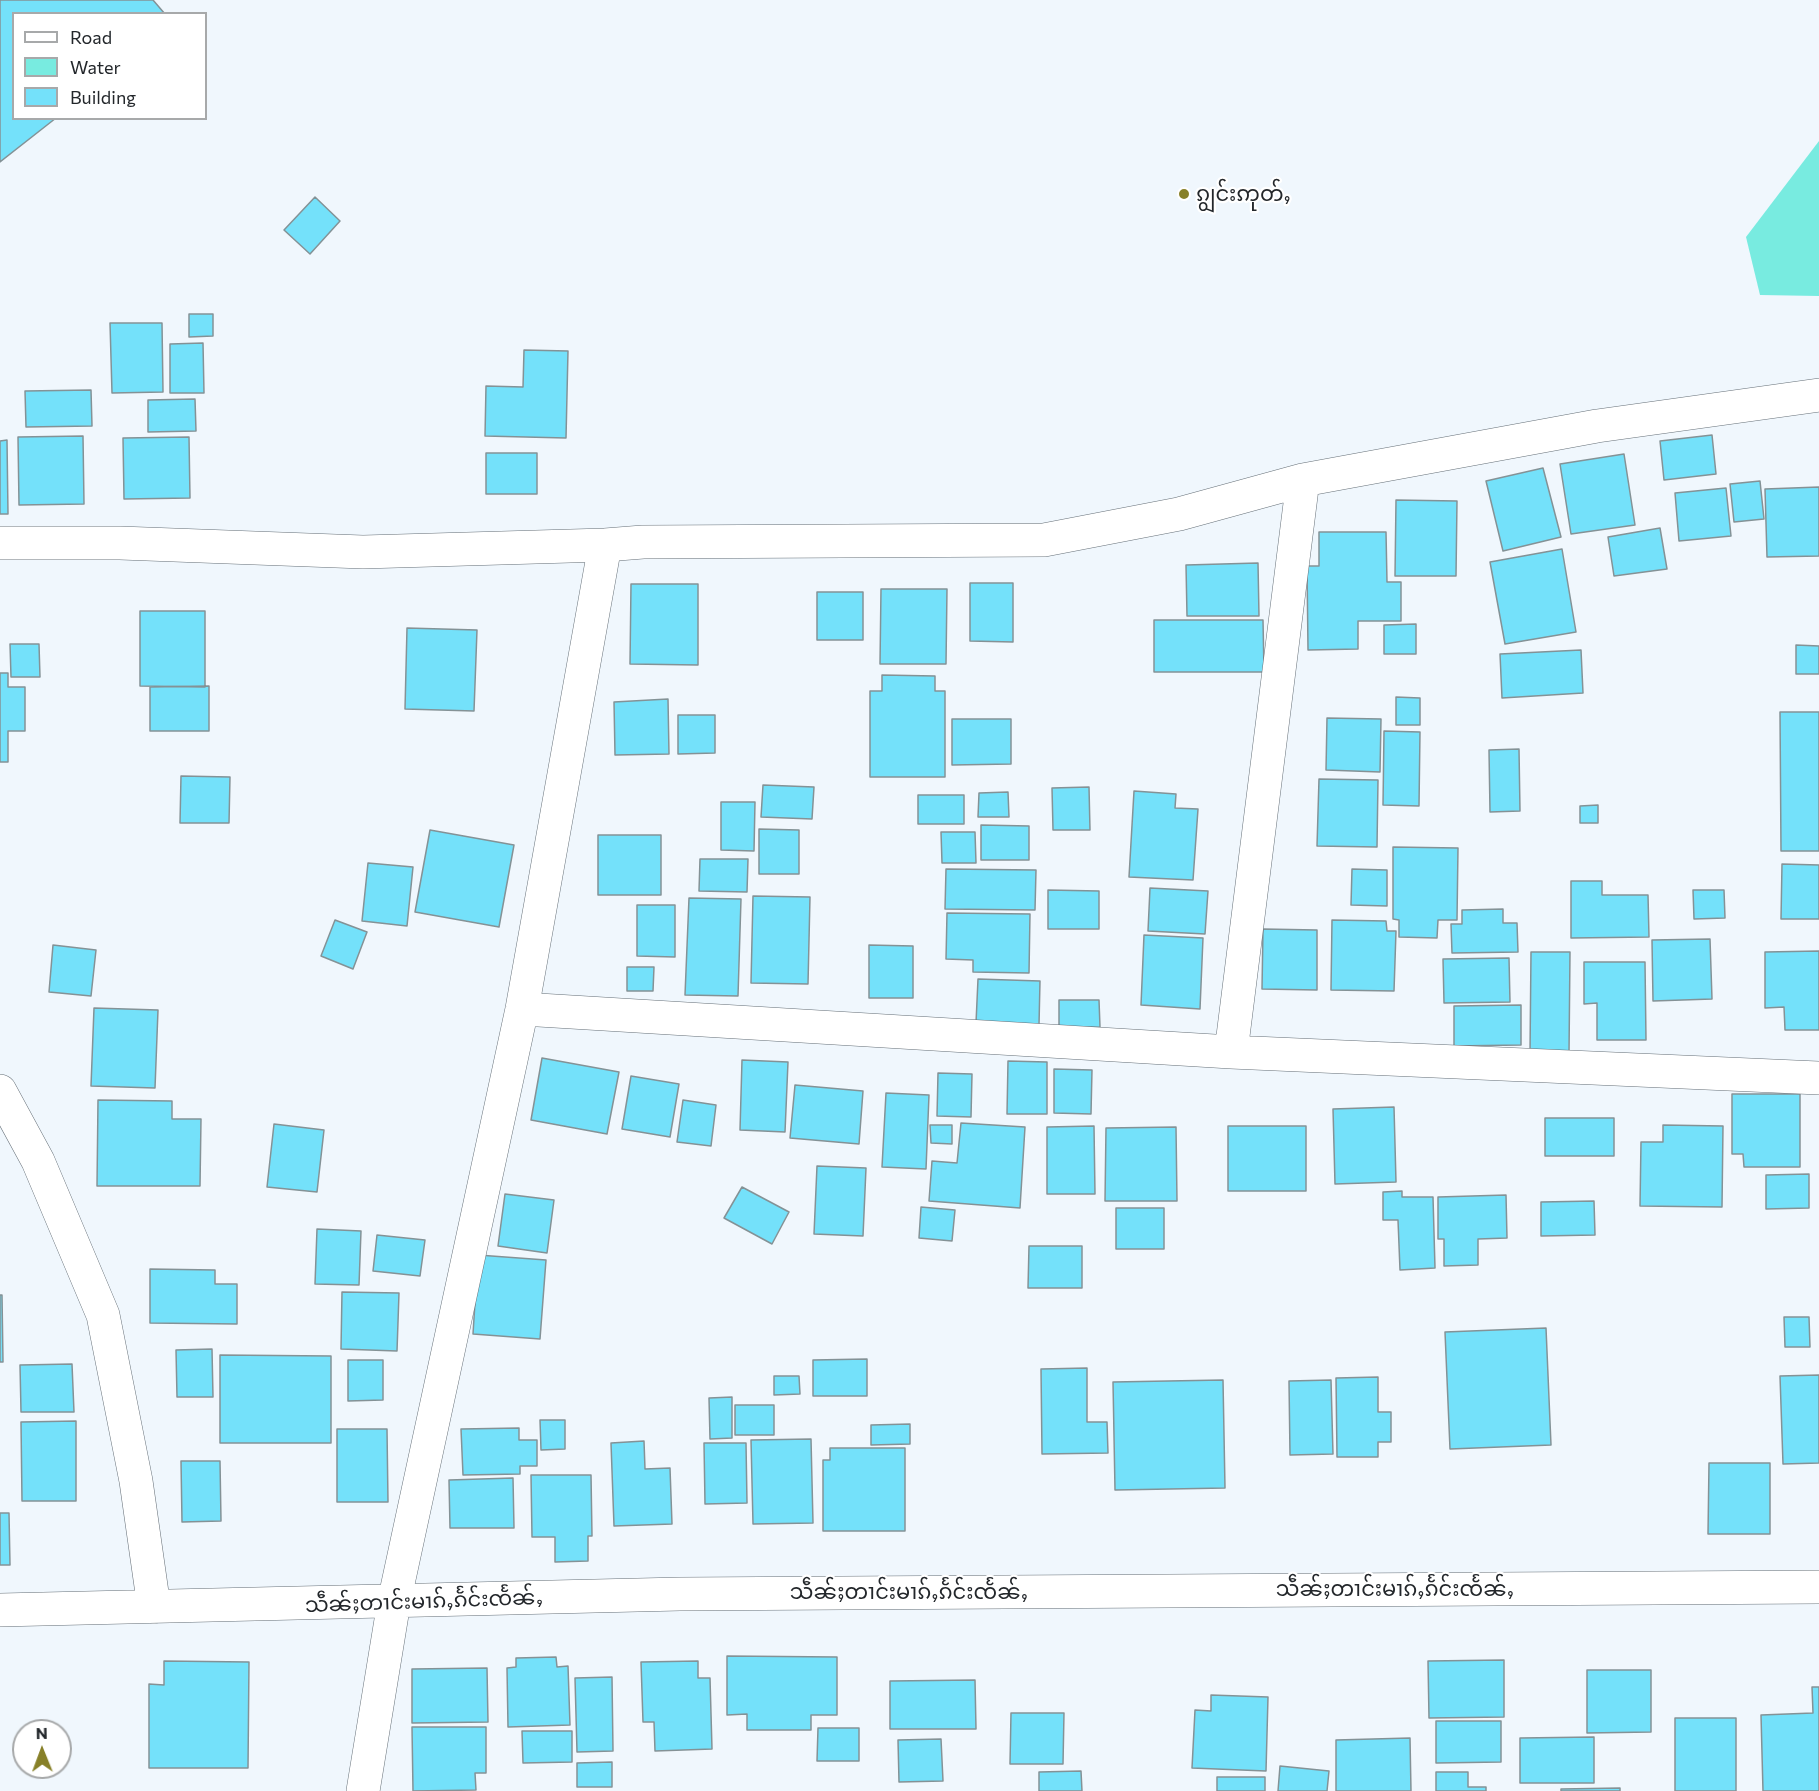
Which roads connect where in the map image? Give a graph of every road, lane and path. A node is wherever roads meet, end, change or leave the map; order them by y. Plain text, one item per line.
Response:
1 (1819, 395) edge
2 (1303, 480) junction
3 (0, 543) edge
4 (605, 545) junction
5 (522, 1009) junction
6 (1231, 1053) junction
7 (1819, 1078) edge
8 (0, 1091) edge
9 (1819, 1587) edge
10 (394, 1602) junction
11 (153, 1607) junction
12 (0, 1610) edge
13 (363, 1791) edge

1 - 2 street
2 - 4 street
2 - 6 street
3 - 4 street
4 - 5 street
5 - 6 street
5 - 10 street
6 - 7 street
8 - 11 street
9 - 10 street, သဵၼ်ႈတၢင်းမၢၵ်ႇၵႅင်းၸႅၼ်ႇ
10 - 11 street, သဵၼ်ႈတၢင်းမၢၵ်ႇၵႅင်းၸႅၼ်ႇ
10 - 13 street
11 - 12 street, သဵၼ်ႈတၢင်းမၢၵ်ႇၵႅင်းၸႅၼ်ႇ

